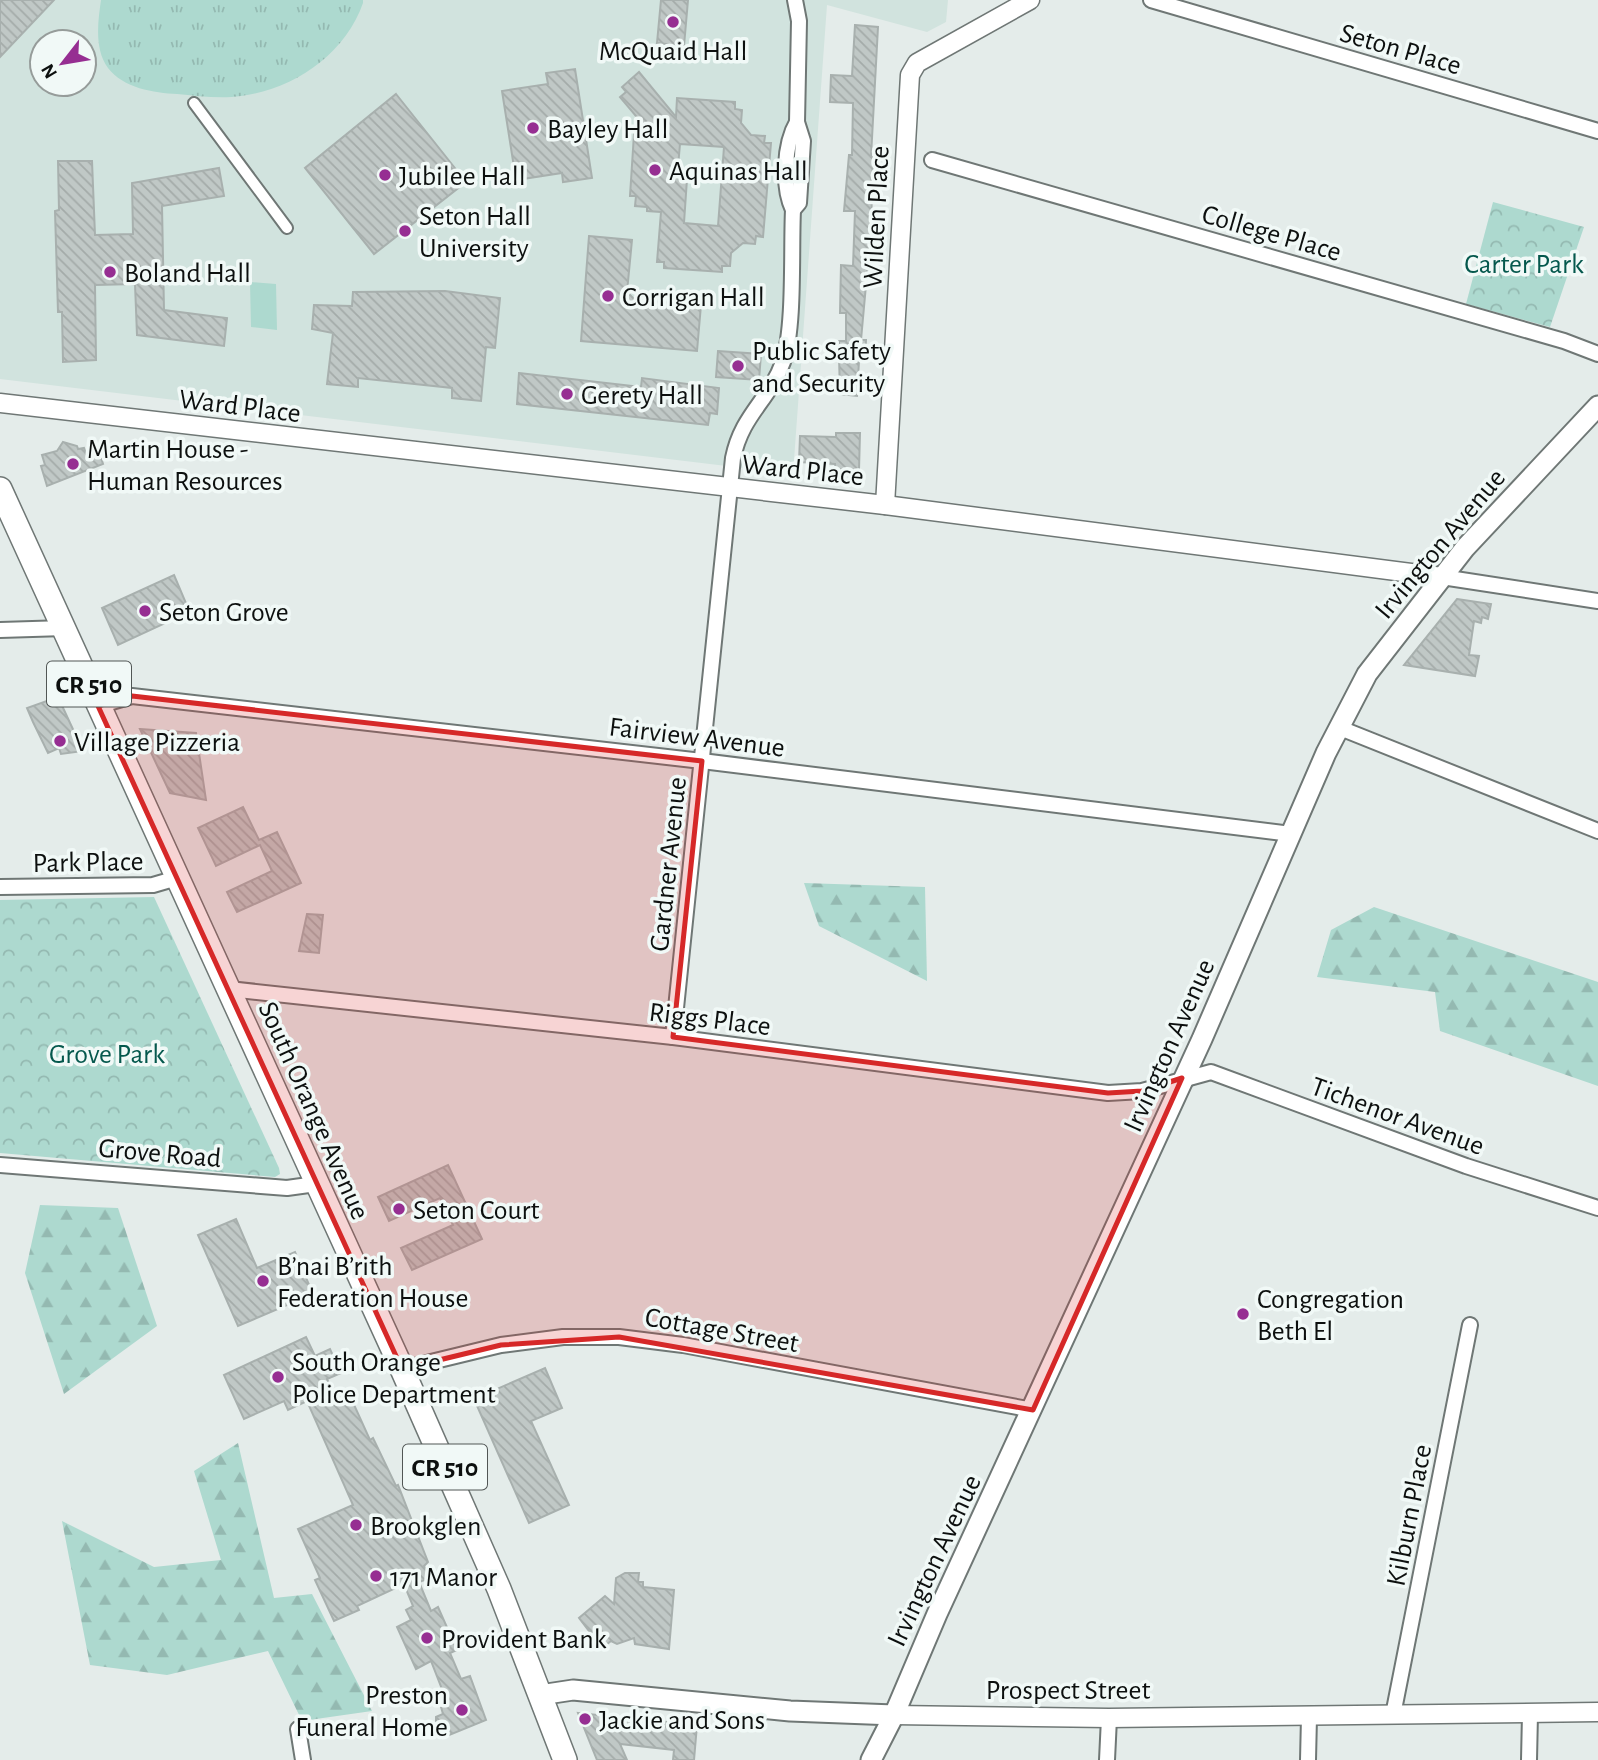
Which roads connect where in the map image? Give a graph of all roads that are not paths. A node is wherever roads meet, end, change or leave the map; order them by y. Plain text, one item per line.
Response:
1 (796, 0) edge
2 (1030, 0) edge
3 (1150, 0) edge
4 (194, 103) dead end
5 (1598, 131) edge
6 (932, 160) dead end
7 (288, 228) dead end
8 (1598, 354) edge
9 (0, 403) edge
10 (1598, 406) edge
11 (730, 488) junction
12 (0, 489) edge
13 (885, 505) junction
14 (1442, 577) junction
15 (1598, 601) edge
16 (65, 628) junction
17 (0, 630) edge
18 (98, 706) junction
19 (1340, 728) junction
20 (702, 761) junction
21 (1598, 831) edge
22 (1291, 834) junction
23 (177, 878) junction
24 (0, 887) edge
25 (229, 989) junction
26 (673, 1037) junction
27 (1182, 1078) junction
28 (0, 1165) edge
29 (316, 1184) junction
30 (1598, 1209) edge
31 (1470, 1325) dead end
32 (402, 1369) junction
33 (1033, 1410) junction
34 (540, 1695) junction
35 (1598, 1712) edge
36 (1530, 1714) junction
37 (894, 1715) junction
38 (1393, 1715) junction
39 (1309, 1717) junction
40 (1109, 1718) junction
41 (298, 1729) dead end
42 (303, 1760) edge
43 (565, 1760) edge
44 (871, 1760) edge
45 (1107, 1760) edge
46 (1308, 1760) edge
47 (1529, 1760) edge

1 - 11 street, Gardner Avenue
2 - 13 street, Wilden Place
3 - 5 street, Seton Place
4 - 7 street
6 - 8 street, College Place
9 - 11 street, Ward Place
10 - 14 main road, Irvington Avenue
11 - 13 street, Ward Place
11 - 20 street, Gardner Avenue
12 - 16 main road, South Orange Avenue / CR 510
13 - 14 street, Ward Place
14 - 15 street, Ward Place
14 - 19 main road, Irvington Avenue
16 - 17 street
16 - 18 main road, South Orange Avenue / CR 510
18 - 20 street, Fairview Avenue
18 - 23 main road, South Orange Avenue / CR 510
19 - 21 street
19 - 22 main road, Irvington Avenue
20 - 22 street, Fairview Avenue
20 - 26 street, Gardner Avenue
22 - 27 main road, Irvington Avenue
23 - 24 street, Park Place
23 - 25 main road, South Orange Avenue / CR 510
25 - 26 street, Riggs Place
25 - 29 main road, South Orange Avenue / CR 510
26 - 27 street, Riggs Place
27 - 30 street, Tichenor Avenue
27 - 33 main road, Irvington Avenue
28 - 29 street, Grove Road
29 - 32 main road, South Orange Avenue / CR 510
31 - 38 street, Kilburn Place
32 - 33 street, Cottage Street
32 - 34 main road, South Orange Avenue / CR 510
33 - 37 main road, Irvington Avenue
34 - 37 main road, Prospect Street
34 - 43 main road, South Orange Avenue / CR 510
35 - 36 street, Prospect Street
36 - 38 street, Prospect Street
36 - 47 street
37 - 40 street, Prospect Street
37 - 44 main road, Irvington Avenue
38 - 39 street, Prospect Street
39 - 40 street, Prospect Street
39 - 46 street
40 - 45 street
41 - 42 street

